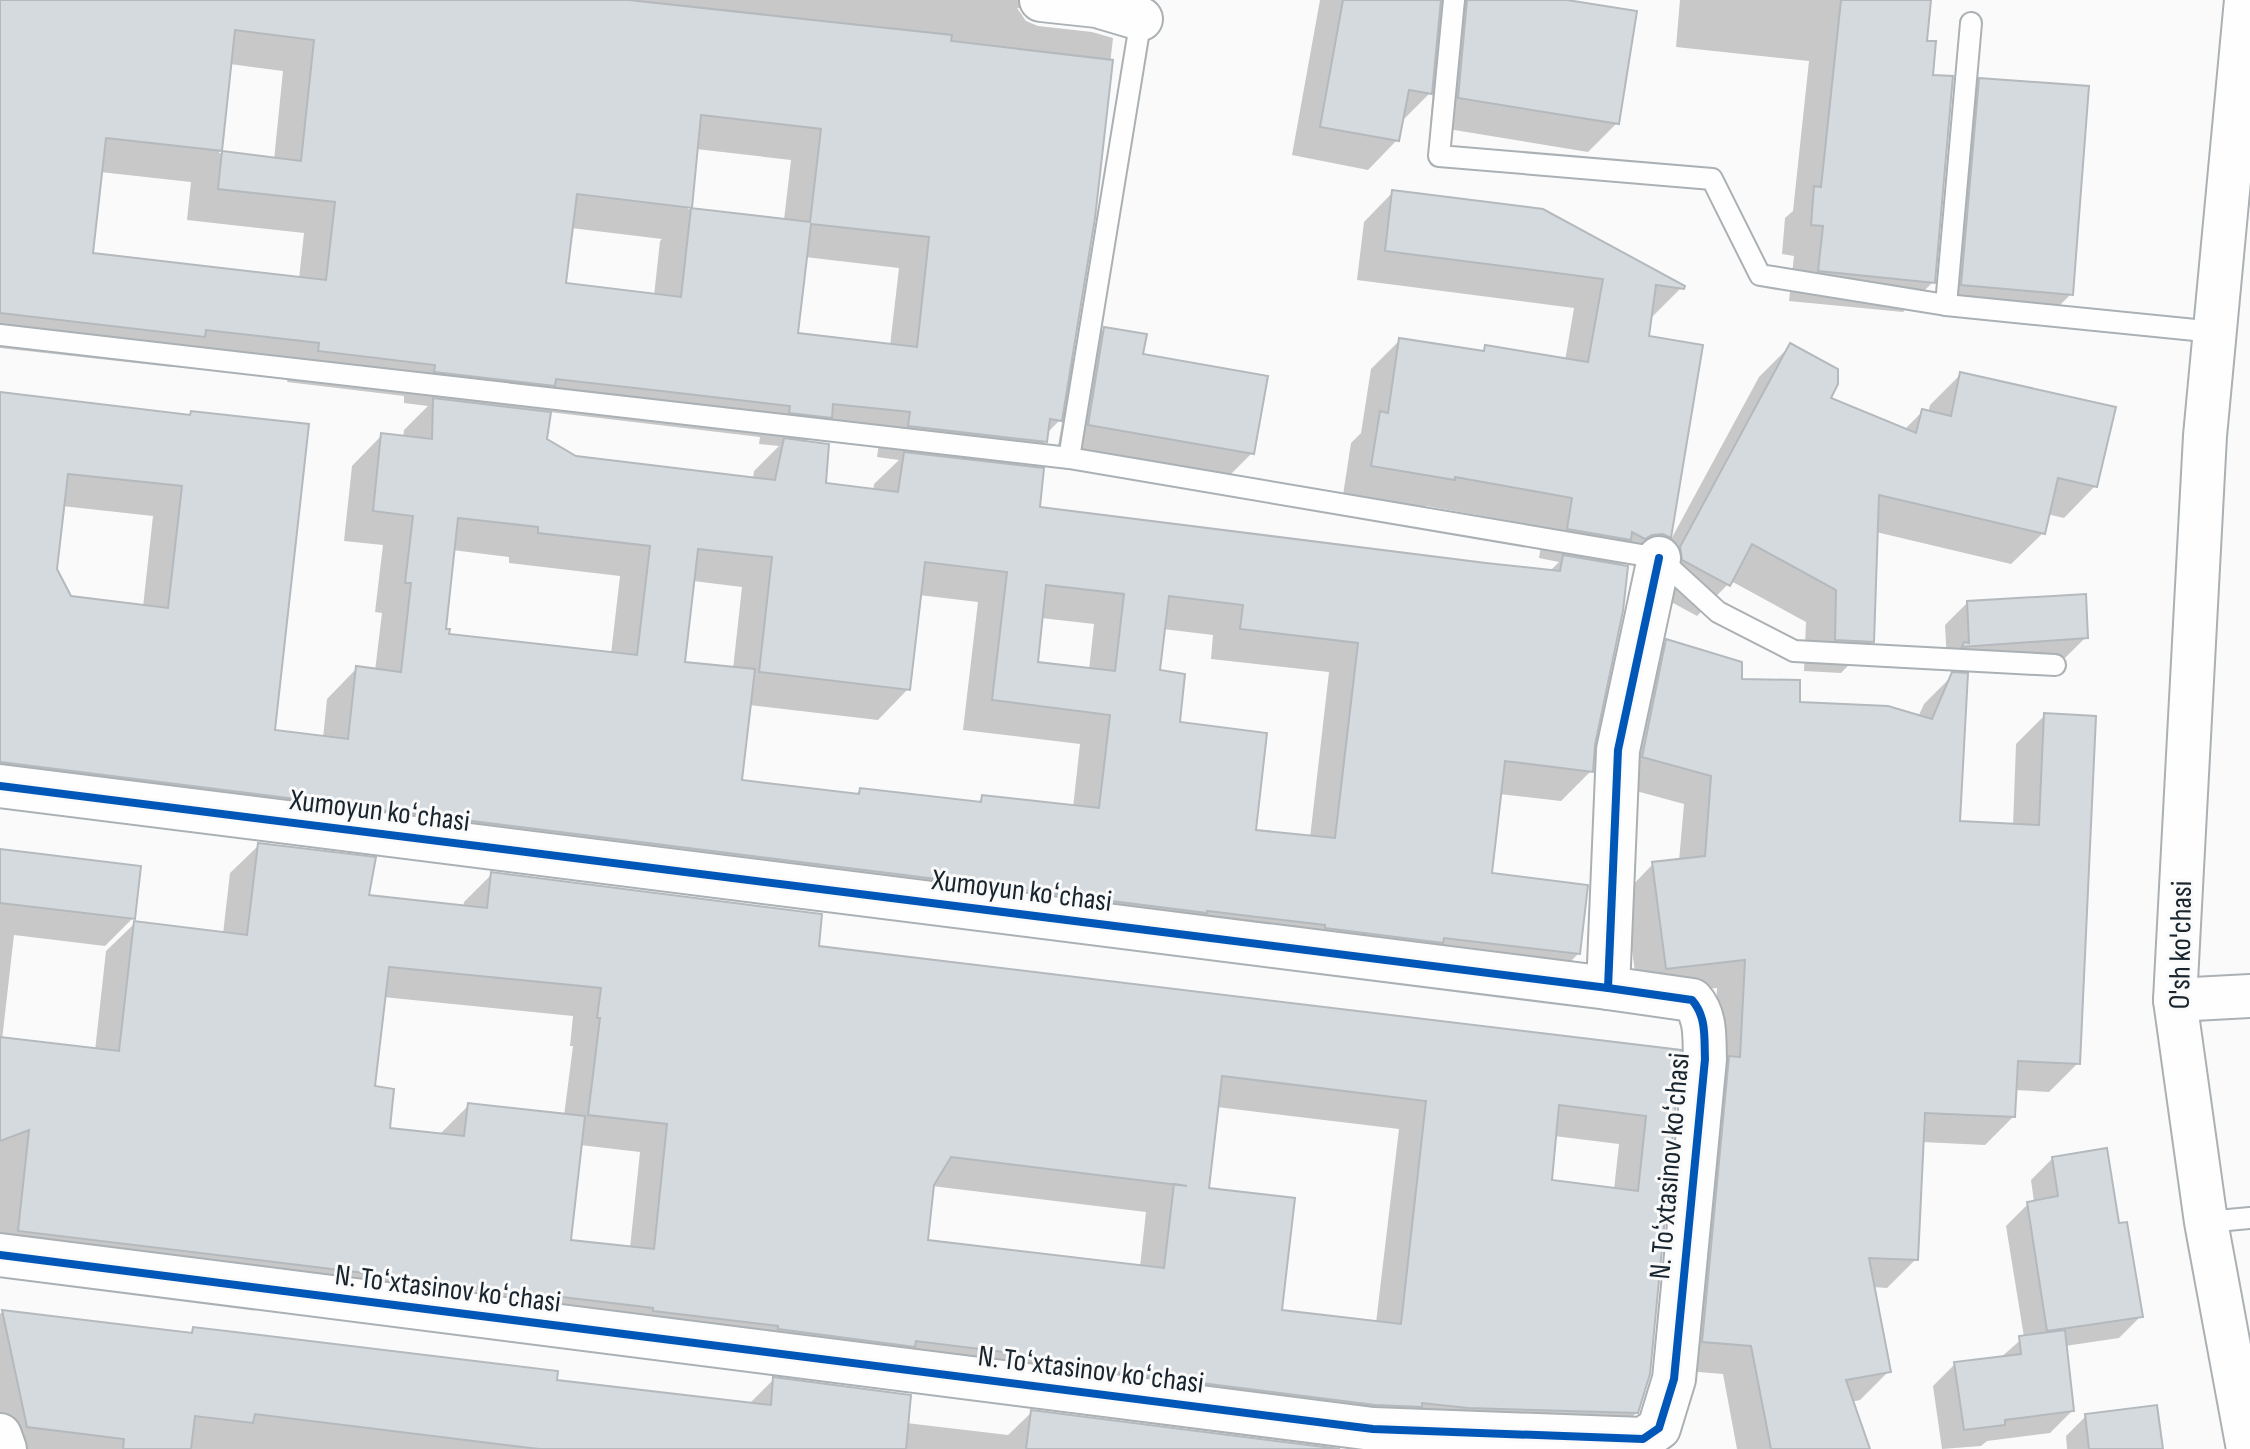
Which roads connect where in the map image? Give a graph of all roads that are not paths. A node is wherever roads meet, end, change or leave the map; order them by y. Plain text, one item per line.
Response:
1 (1041, 0) edge
2 (1454, 0) edge
3 (2246, 0) edge
4 (1142, 10) edge
5 (1971, 23) dead end
6 (1946, 305) junction
7 (2215, 332) junction
8 (0, 335) edge
9 (1069, 458) junction
10 (1659, 558) junction
11 (2055, 665) dead end
12 (0, 786) edge
13 (1608, 988) junction
14 (2250, 996) edge
15 (2175, 1000) junction
16 (2250, 1218) edge
17 (2206, 1222) junction
18 (0, 1255) edge
19 (2239, 1339) edge
20 (0, 1435) edge
21 (5, 1449) edge
22 (2248, 1449) edge

1 - 4 street
2 - 6 lane
3 - 7 street, O'sh ko'chasi
4 - 9 lane
5 - 6 lane
6 - 7 lane
7 - 15 street, O'sh ko'chasi
8 - 9 lane
9 - 10 lane
10 - 11 lane
10 - 13 street
12 - 13 street, Xumoyun koʻchasi
13 - 18 street, N. Toʻxtasinov koʻchasi
14 - 15 street
15 - 17 street, O'sh ko'chasi
16 - 17 lane
17 - 19 street, O'sh ko'chasi
19 - 22 street, O'sh ko'chasi
20 - 21 street

